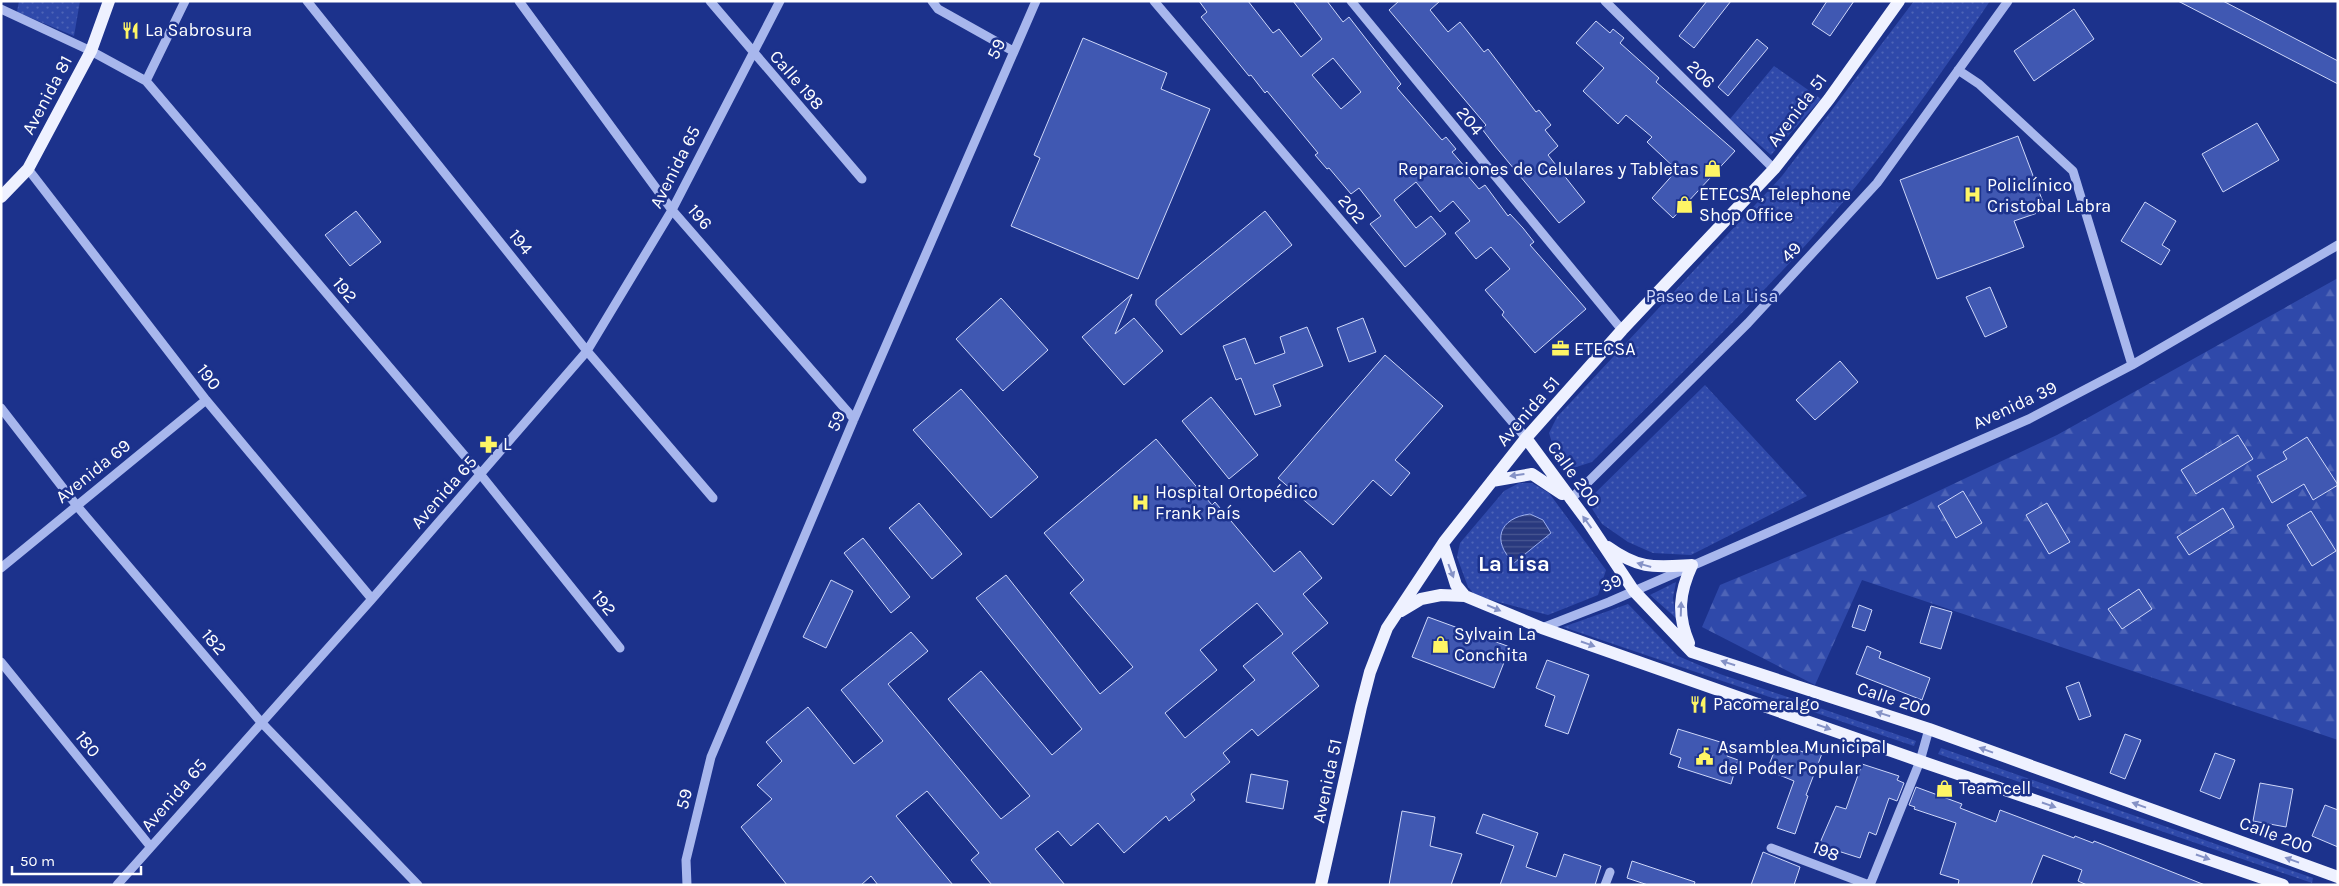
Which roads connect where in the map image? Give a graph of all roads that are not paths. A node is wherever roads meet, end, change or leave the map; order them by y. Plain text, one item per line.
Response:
1 (109, 1) edge
2 (184, 1) edge
3 (307, 1) edge
4 (519, 1) edge
5 (710, 1) edge
6 (780, 1) edge
7 (932, 1) edge
8 (1036, 1) edge
9 (1154, 1) edge
10 (1351, 1) edge
11 (1605, 1) edge
12 (1899, 1) edge
13 (2008, 1) edge
14 (1, 9) edge
15 (91, 51) junction
16 (752, 52) junction
17 (1013, 52) junction
18 (1958, 70) junction
19 (146, 81) junction
20 (28, 169) junction
21 (1774, 169) junction
22 (862, 179) dead end
23 (1, 197) edge
24 (672, 210) junction
25 (2338, 245) edge
26 (1622, 330) junction
27 (587, 351) junction
28 (2132, 364) junction
29 (206, 400) junction
30 (1, 408) edge
31 (854, 419) junction
32 (1526, 438) junction
33 (481, 475) junction
34 (1492, 481) junction
35 (713, 498) dead end
36 (1570, 500) junction
37 (76, 506) junction
38 (1600, 541) junction
39 (1443, 544) junction
40 (1692, 565) junction
41 (1, 568) edge
42 (1634, 591) junction
43 (1465, 596) junction
44 (372, 599) junction
45 (1399, 612) junction
46 (1542, 628) junction
47 (620, 648) dead end
48 (1692, 652) junction
49 (1, 662) edge
50 (260, 721) junction
51 (1929, 729) junction
52 (1920, 761) junction
53 (150, 846) junction
54 (1771, 848) dead end
55 (1610, 872) dead end
56 (2330, 878) edge
57 (117, 885) edge
58 (418, 885) edge
59 (687, 885) edge
60 (1321, 885) edge
61 (1605, 885) edge
62 (1870, 885) edge
63 (2283, 885) edge

1 - 15 main road, Avenida 81
2 - 19 street
3 - 27 street, 194
4 - 24 street, 196
5 - 16 street, Calle 198
6 - 16 street, Avenida 65
7 - 17 street
8 - 17 street, 59
9 - 32 street, 202
10 - 26 street, 204
11 - 21 street, 206
12 - 21 main road, Avenida 51
13 - 18 street, 49
14 - 15 street, 192
15 - 19 street, 192
15 - 20 main road, Avenida 81
16 - 22 street, Calle 198
16 - 24 street, Avenida 65
17 - 31 street, 59
18 - 28 street
18 - 36 street, 49
19 - 33 street, 192
20 - 23 main road, Avenida 81
20 - 29 street, 190
21 - 26 main road, Avenida 51
24 - 27 street, Avenida 65
24 - 31 street, 196
25 - 28 street, Avenida 39
26 - 32 main road, Avenida 51
27 - 33 street, Avenida 65
27 - 35 street, 194
28 - 40 street, Avenida 39
29 - 37 street, Avenida 69
29 - 44 street, 190
30 - 37 street, 182
31 - 59 street, 59
32 - 34 main road, Avenida 51
32 - 36 main road, Calle 200
33 - 44 street, Avenida 65
33 - 47 street, 192
36 -> 34 main road
34 - 39 main road, Avenida 51
38 -> 36 main road, Calle 200
37 - 41 street, Avenida 69
37 - 50 street, 182
40 -> 38 main road
38 - 42 main road, Calle 200
39 -> 43 main road
39 - 45 main road, Avenida 51
40 - 42 street, 39
48 -> 40 main road
42 - 46 street, 39
42 - 48 main road, Calle 200
43 - 45 main road
43 -> 46 main road
44 - 50 street, Avenida 65
45 - 60 main road, Avenida 51
46 -> 52 main road
51 -> 48 main road, Calle 200
49 - 53 street, 180
50 - 53 street, Avenida 65
50 - 58 street, 182
51 - 52 street
56 -> 51 main road, Calle 200
52 - 62 street
52 -> 63 main road
53 - 57 street, Avenida 65
54 - 62 street, 198
55 - 61 street

